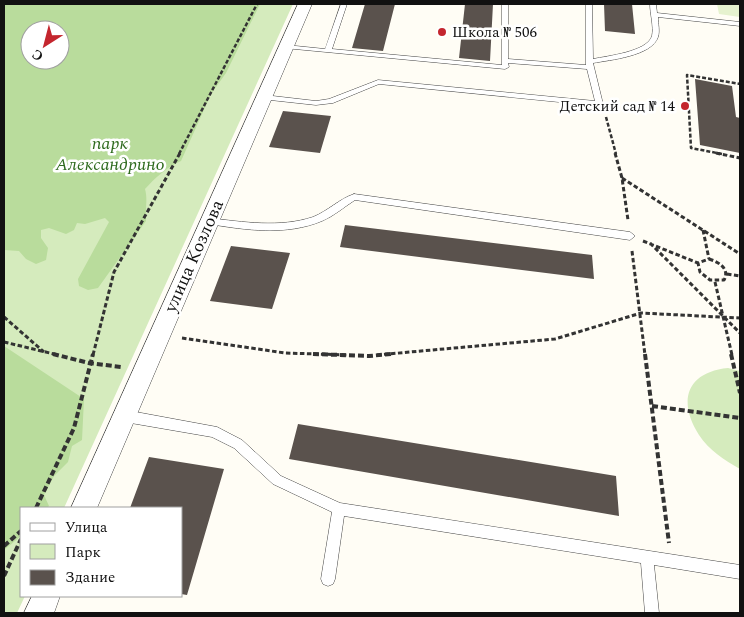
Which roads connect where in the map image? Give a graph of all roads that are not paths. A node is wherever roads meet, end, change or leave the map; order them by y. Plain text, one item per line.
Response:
1 (305, 4) edge
2 (344, 4) edge
3 (505, 4) edge
4 (589, 4) edge
5 (653, 4) edge
6 (654, 15) junction
7 (740, 24) edge
8 (286, 47) junction
9 (328, 51) junction
10 (505, 61) junction
11 (590, 64) junction
12 (264, 97) junction
13 (209, 220) junction
14 (630, 236) road end
15 (124, 416) junction
16 (84, 507) edge
17 (339, 509) junction
18 (647, 558) junction
19 (740, 572) edge
20 (328, 579) dead end
21 (46, 597) edge
22 (39, 613) edge
23 (652, 613) edge

1 - 8 street, улица Козлова
2 - 9 lane
3 - 10 lane
4 - 11 lane
5 - 6 lane
6 - 7 lane
6 - 11 lane
8 - 9 lane
8 - 12 street, улица Козлова
9 - 10 lane
10 - 11 lane
11 - 12 lane
12 - 13 street, улица Козлова
13 - 14 lane
13 - 15 street, улица Козлова
15 - 16 street, улица Козлова
15 - 17 lane
17 - 18 lane
17 - 20 lane
18 - 19 lane
18 - 23 lane
21 - 22 street

